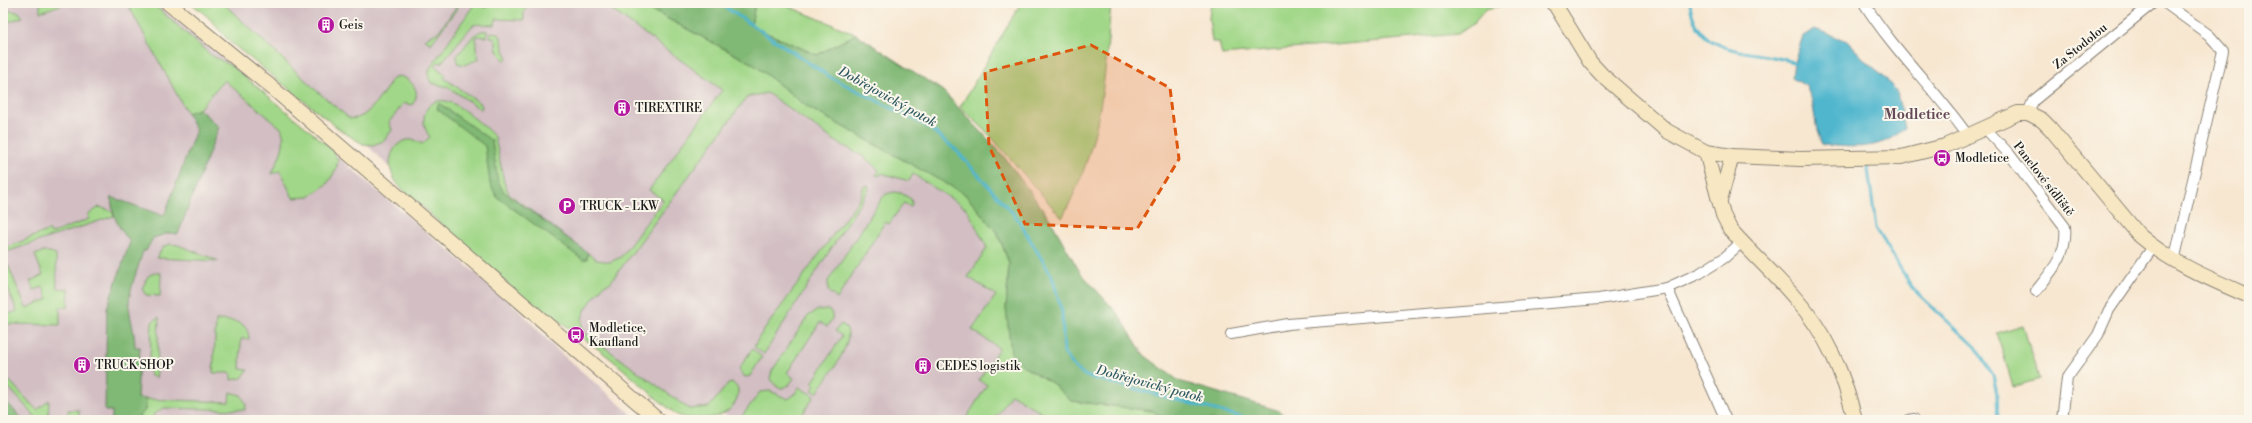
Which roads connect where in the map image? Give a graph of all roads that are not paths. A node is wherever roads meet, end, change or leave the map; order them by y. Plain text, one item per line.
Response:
1 (168, 3) edge
2 (1554, 3) edge
3 (1864, 3) edge
4 (2153, 3) edge
5 (2165, 3) edge
6 (2028, 113) junction
7 (1986, 129) junction
8 (1968, 136) junction
9 (1706, 152) junction
10 (1732, 156) junction
11 (1720, 201) junction
12 (1742, 242) junction
13 (2152, 247) junction
14 (2174, 261) junction
15 (1667, 288) junction
16 (2036, 291) dead end
17 (2249, 296) edge
18 (1231, 334) dead end
19 (658, 420) edge
20 (1726, 420) edge
21 (1855, 420) edge
22 (2062, 420) edge

1 - 19 street
2 - 9 street
3 - 8 street
4 - 6 street, Za Stodolou
5 - 14 street
6 - 7 street
6 - 13 street
7 - 8 street
7 - 16 street, Panelové sídliště
8 - 10 street
9 - 10 street
9 - 11 street
10 - 11 street
11 - 12 street
12 - 15 street
12 - 21 street
13 - 14 street
13 - 22 street
14 - 17 street
15 - 18 street
15 - 20 street

